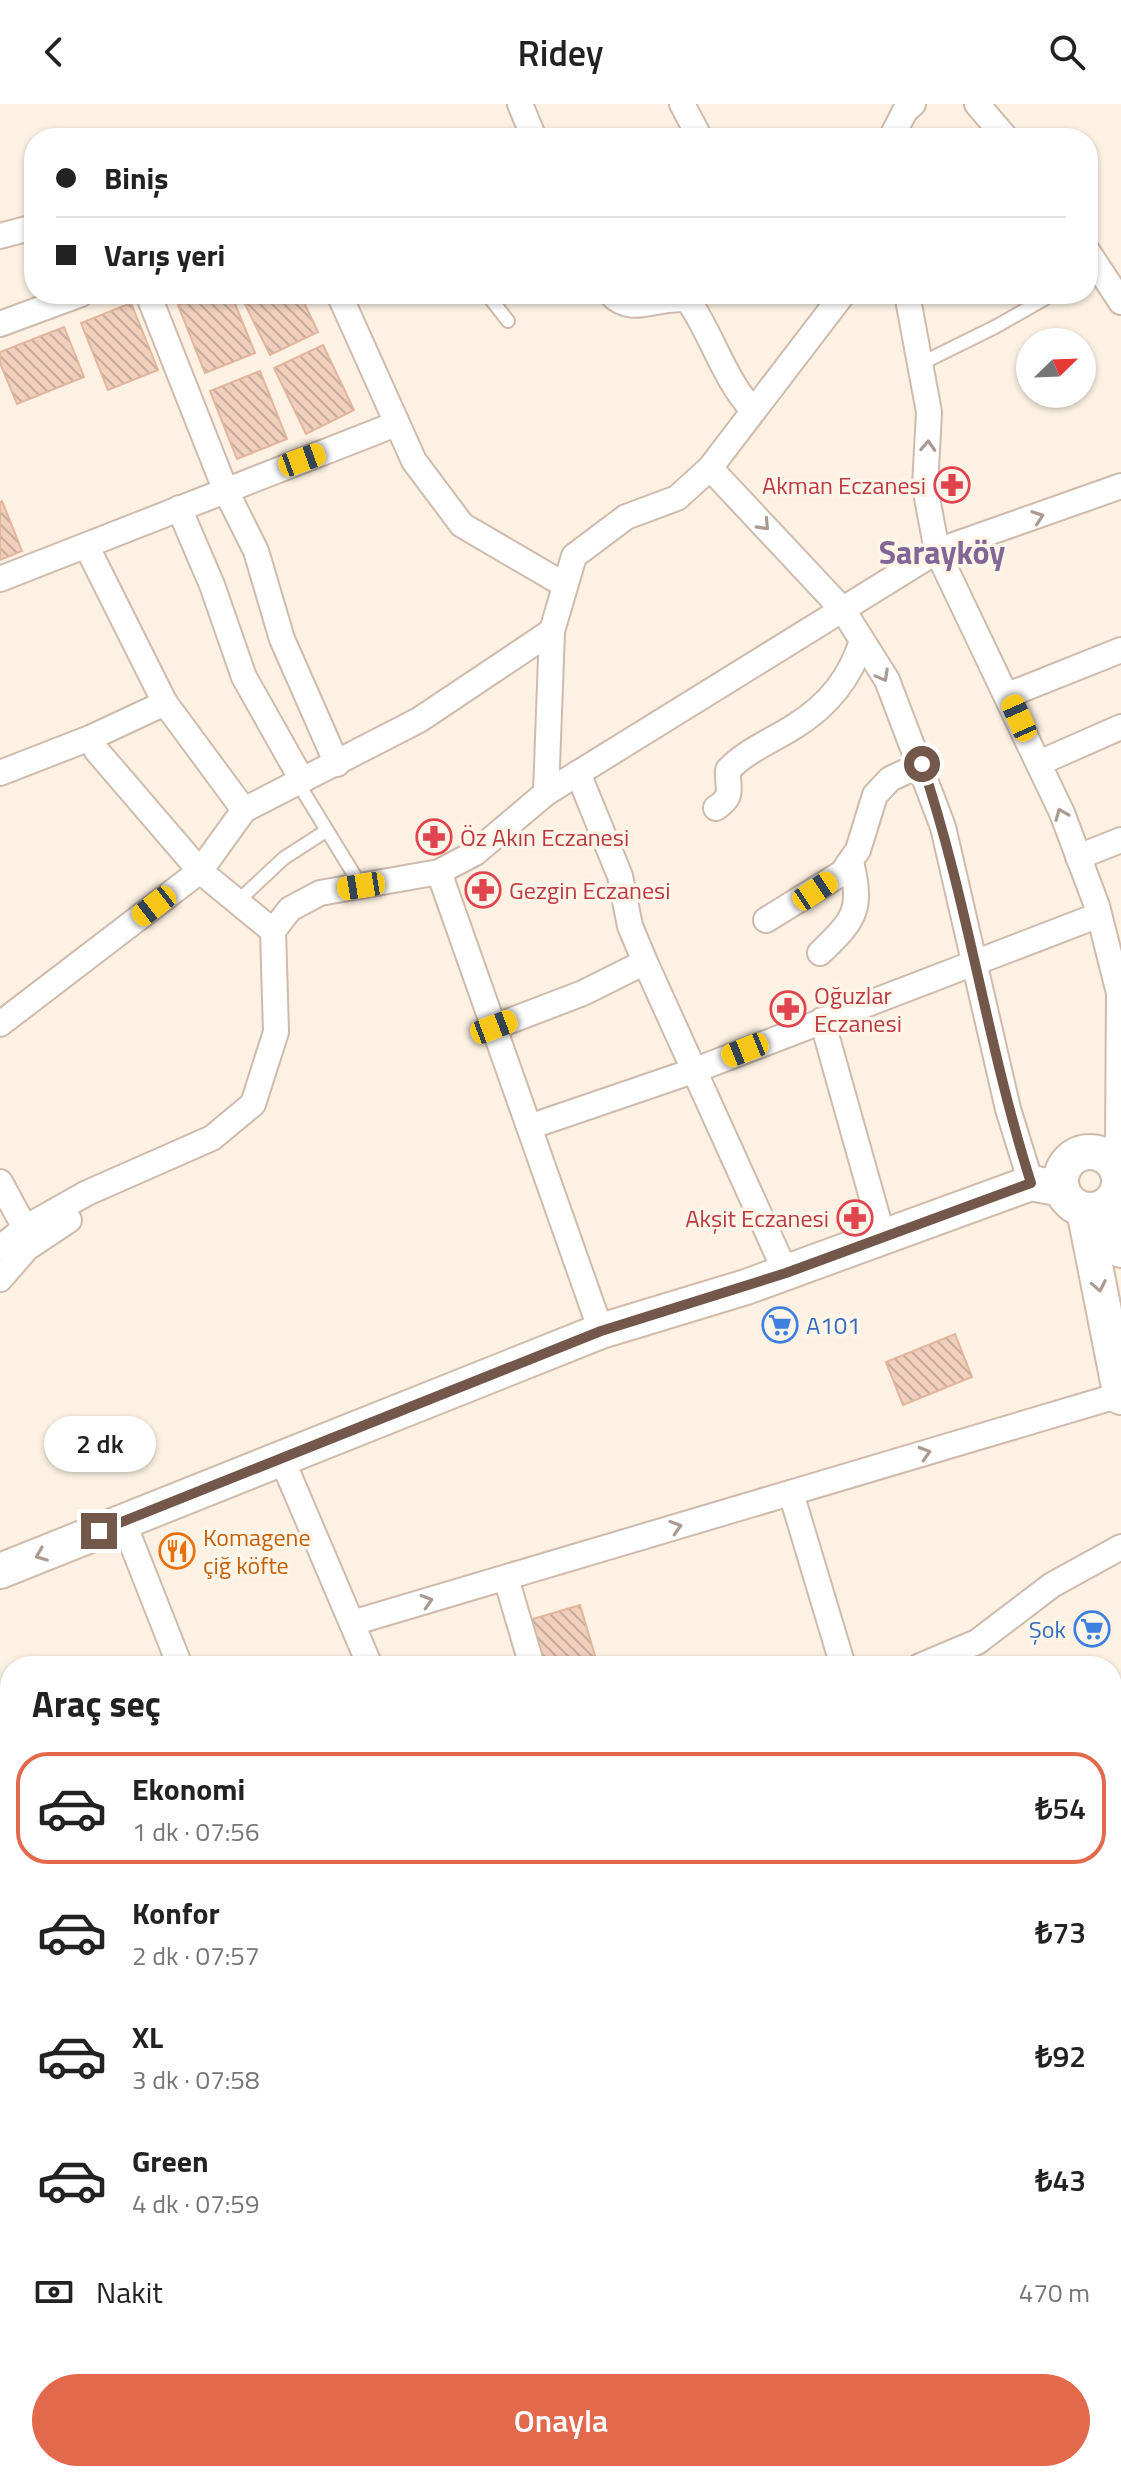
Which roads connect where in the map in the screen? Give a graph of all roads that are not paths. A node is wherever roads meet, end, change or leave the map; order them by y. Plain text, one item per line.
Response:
1 (520, 104) edge
2 (682, 104) edge
3 (977, 104) edge
4 (906, 106) edge
5 (530, 128) edge
6 (695, 128) edge
7 (896, 128) edge
8 (905, 128) edge
9 (997, 128) edge
10 (24, 230) edge
11 (0, 236) edge
12 (1098, 273) edge
13 (1121, 302) edge
14 (54, 304) edge
15 (152, 304) edge
16 (343, 304) edge
17 (495, 304) edge
18 (621, 304) edge
19 (646, 304) edge
20 (691, 304) edge
21 (833, 304) edge
22 (909, 304) edge
23 (1035, 304) edge
24 (508, 321) dead end
25 (0, 324) edge
26 (920, 364) junction
27 (753, 410) junction
28 (396, 424) junction
29 (710, 468) junction
30 (1121, 486) edge
31 (225, 489) junction
32 (179, 508) junction
33 (87, 547) junction
34 (937, 551) junction
35 (0, 579) edge
36 (563, 584) junction
37 (843, 610) junction
38 (552, 631) junction
39 (862, 641) junction
40 (1121, 650) edge
41 (1008, 695) junction
42 (165, 703) junction
43 (1121, 727) edge
44 (90, 738) junction
45 (1039, 763) junction
46 (337, 764) junction
47 (922, 764) junction
48 (0, 773) edge
49 (578, 773) junction
50 (300, 782) junction
51 (546, 793) junction
52 (716, 808) dead end
53 (244, 810) junction
54 (326, 831) junction
55 (1121, 840) edge
56 (1078, 857) junction
57 (851, 862) junction
58 (200, 871) junction
59 (439, 872) junction
60 (361, 886) junction
61 (237, 902) junction
62 (1099, 915) junction
63 (766, 920) dead end
64 (273, 931) junction
65 (820, 953) dead end
66 (973, 960) junction
67 (645, 962) junction
68 (272, 971) junction
69 (1, 1019) edge
70 (822, 1020) junction
71 (494, 1027) junction
72 (693, 1071) junction
73 (529, 1127) junction
74 (1118, 1152) edge
75 (0, 1182) edge
76 (1072, 1196) junction
77 (25, 1228) junction
78 (883, 1237) junction
79 (0, 1248) edge
80 (1121, 1250) edge
81 (786, 1273) junction
82 (0, 1279) edge
83 (601, 1331) junction
84 (1121, 1396) edge
85 (281, 1457) junction
86 (791, 1493) junction
87 (123, 1521) junction
88 (1121, 1547) edge
89 (0, 1571) edge
90 (506, 1578) junction
91 (352, 1623) junction
92 (977, 1642) junction
93 (176, 1656) edge
94 (366, 1656) edge
95 (529, 1656) edge
96 (840, 1656) edge
97 (944, 1656) edge
98 (974, 1656) edge

1 - 5 street
2 - 6 street
3 - 9 street
4 - 7 street
4 - 8 street
10 - 11 street
12 - 13 street
14 - 25 street
15 - 31 street
16 - 28 street
17 - 24 lane
18 - 19 street
20 - 27 street
21 - 27 street
22 - 26 street
23 - 26 lane
34 -> 26 street
27 - 29 street
28 - 31 street
28 - 36 street
29 - 36 street
29 -> 37 street
34 -> 30 street
31 - 32 street
31 - 46 street
32 - 33 street
32 - 50 street
33 - 35 street
33 - 42 street
34 - 37 street
34 - 41 street
36 - 38 street
37 - 39 street
37 - 49 street
38 - 46 street
38 - 51 street
39 -> 47 street
39 - 52 street
40 - 41 street
41 - 45 street
42 - 44 street
42 - 53 street
43 - 45 street
44 - 48 street
44 - 58 street
56 -> 45 street
46 - 50 street
47 - 57 street
47 - 66 street
49 - 51 street
49 - 67 street
50 - 53 street
50 - 54 lane
51 - 59 street
53 - 58 street
54 - 60 lane
54 - 61 lane
55 - 56 street
56 - 62 street
57 - 63 street
57 - 65 street
58 - 61 street
58 - 69 street
59 - 60 street
59 - 71 street
60 - 64 street
61 - 64 street
62 - 66 street
62 - 74 street
64 - 68 street
66 - 70 street
66 - 76 street
67 - 71 street
67 - 72 street
68 - 77 street
68 - 82 street
70 - 72 street
70 - 78 street
71 - 73 street
72 - 73 street
72 - 81 street
73 - 83 street
74 - 76 street
74 - 76 street
75 - 77 street
76 - 78 street
76 - 80 street
76 -> 84 street
77 - 79 street
78 - 81 street
81 - 83 street
83 - 85 street
86 -> 84 street
85 - 87 street
85 - 91 street
90 -> 86 street
86 - 96 street
87 -> 89 street
87 - 93 street
88 - 92 street
91 -> 90 street
90 - 95 street
91 - 94 street
92 - 97 street
92 - 98 street

